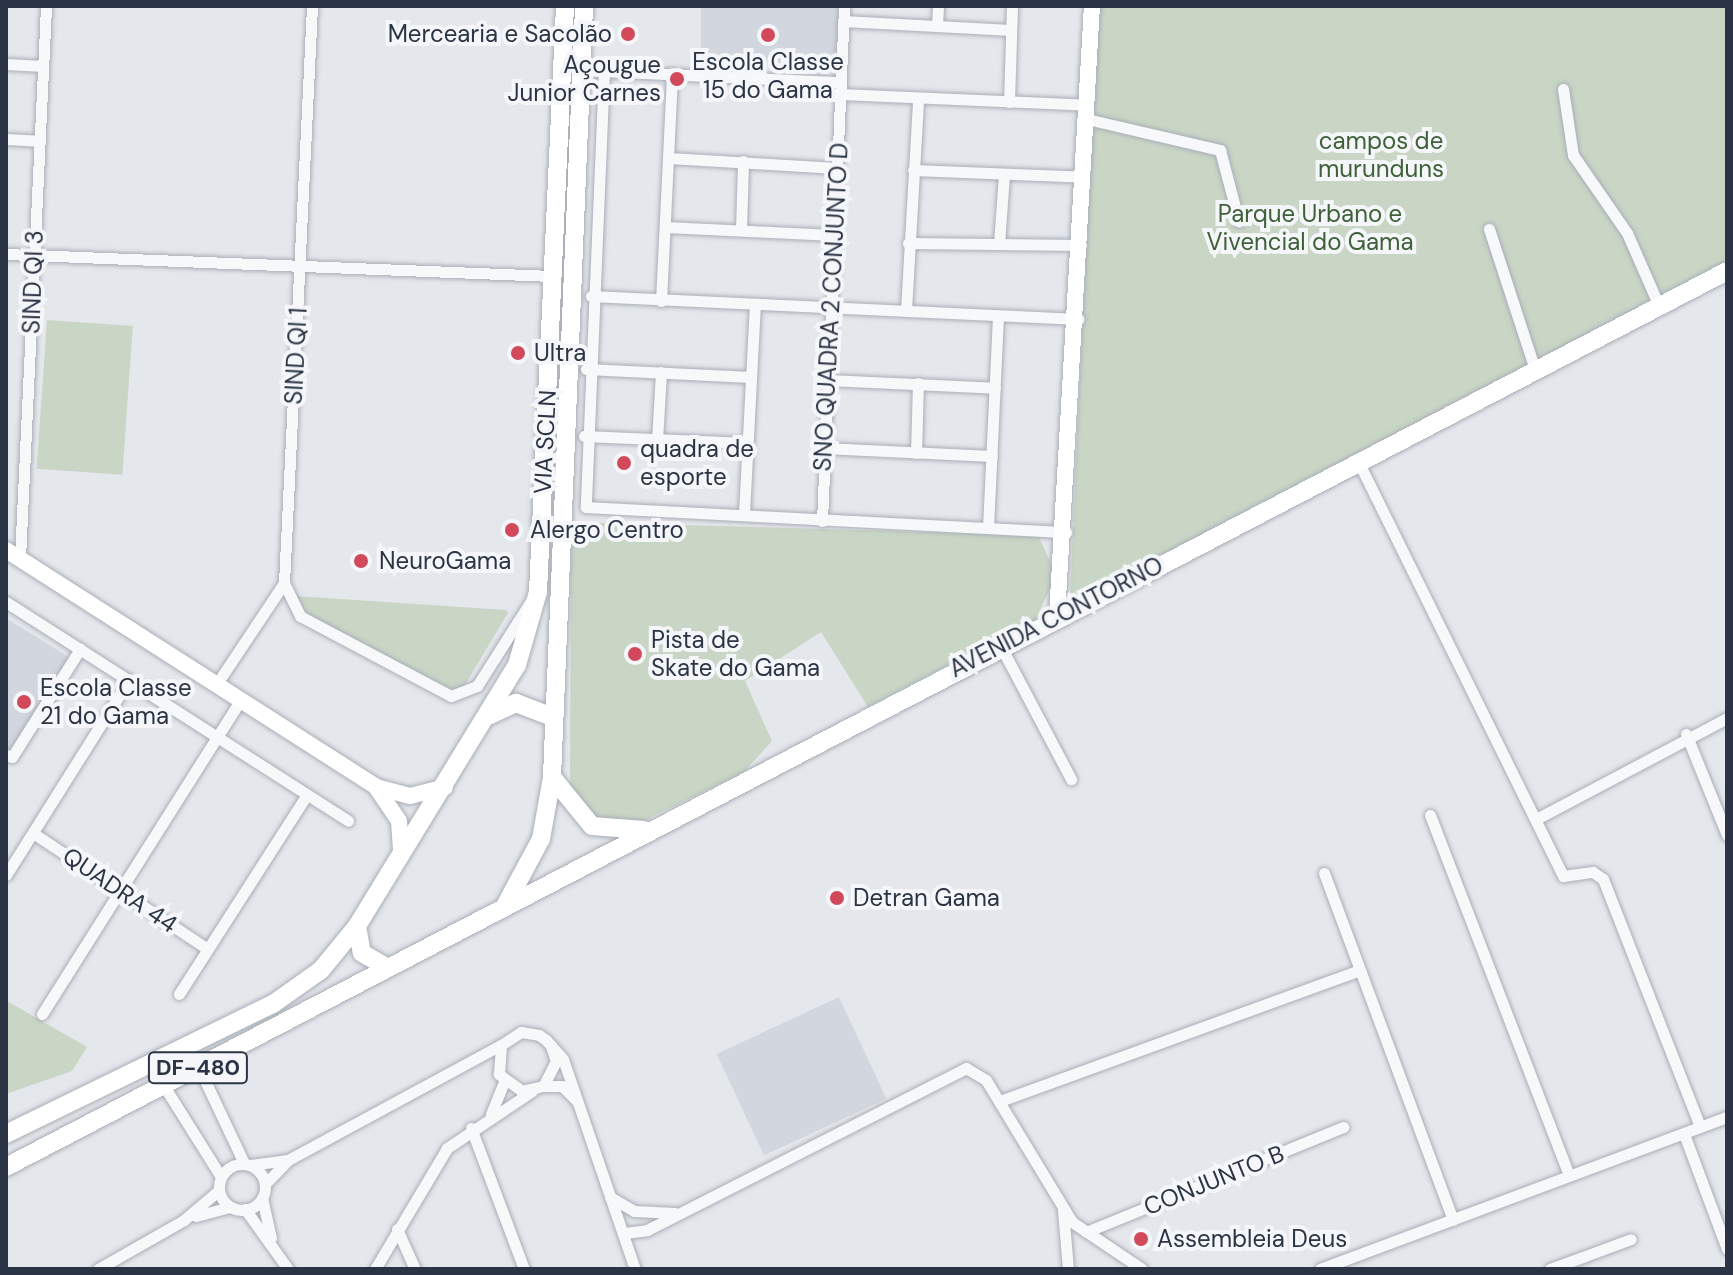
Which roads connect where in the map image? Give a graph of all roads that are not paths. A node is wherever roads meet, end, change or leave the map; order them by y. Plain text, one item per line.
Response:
1 (46, 6) edge
2 (312, 6) edge
3 (565, 6) edge
4 (584, 6) edge
5 (844, 6) edge
6 (938, 6) edge
7 (1012, 6) edge
8 (1092, 6) edge
9 (843, 21) junction
10 (937, 26) junction
11 (1011, 30) junction
12 (6, 64) edge
13 (43, 66) junction
14 (581, 70) junction
15 (604, 71) junction
16 (672, 73) junction
17 (840, 88) junction
18 (1563, 89) dead end
19 (918, 99) junction
20 (1009, 102) junction
21 (1088, 112) junction
22 (6, 139) edge
23 (39, 141) junction
24 (669, 158) junction
25 (743, 161) junction
26 (837, 168) junction
27 (913, 170) junction
28 (1004, 174) junction
29 (1084, 177) junction
30 (1239, 222) dead end
31 (665, 227) junction
32 (1489, 229) dead end
33 (741, 230) junction
34 (834, 235) junction
35 (908, 243) junction
36 (999, 244) junction
37 (1081, 245) junction
38 (6, 254) edge
39 (35, 255) junction
40 (300, 267) junction
41 (1727, 271) edge
42 (552, 276) junction
43 (591, 296) junction
44 (661, 301) junction
45 (755, 305) junction
46 (1659, 306) junction
47 (831, 307) junction
48 (906, 310) junction
49 (998, 316) junction
50 (1078, 319) junction
51 (586, 369) junction
52 (1535, 370) junction
53 (661, 372) junction
54 (751, 377) junction
55 (828, 380) junction
56 (918, 383) junction
57 (995, 388) junction
58 (584, 436) junction
59 (657, 440) junction
60 (747, 443) junction
61 (824, 448) junction
62 (916, 453) junction
63 (992, 456) junction
64 (1358, 461) junction
65 (744, 513) junction
66 (822, 521) junction
67 (560, 522) junction
68 (541, 523) junction
69 (988, 528) junction
70 (1066, 532) junction
71 (540, 549) junction
72 (559, 552) junction
73 (13, 554) edge
74 (284, 583) junction
75 (538, 592) junction
76 (6, 602) edge
77 (1057, 616) junction
78 (999, 645) junction
79 (80, 649) junction
80 (129, 680) junction
81 (216, 685) junction
82 (240, 701) junction
83 (490, 715) junction
84 (552, 717) junction
85 (1727, 718) edge
86 (1686, 734) junction
87 (217, 737) junction
88 (6, 755) edge
89 (552, 777) junction
90 (1071, 779) dead end
91 (446, 786) junction
92 (376, 787) junction
93 (307, 795) junction
94 (1430, 815) dead end
95 (1538, 818) junction
96 (348, 821) dead end
97 (651, 829) junction
98 (33, 833) junction
99 (1727, 835) edge
100 (401, 857) junction
101 (1324, 873) dead end
102 (6, 875) edge
103 (119, 890) junction
104 (504, 906) junction
105 (357, 926) junction
106 (206, 948) junction
107 (388, 968) junction
108 (1360, 970) junction
109 (179, 994) dead end
110 (42, 1014) dead end
111 (501, 1045) junction
112 (551, 1046) junction
113 (472, 1061) junction
114 (199, 1068) junction
115 (502, 1078) junction
116 (164, 1086) junction
117 (538, 1088) junction
118 (1000, 1101) junction
119 (580, 1104) junction
120 (58, 1109) junction
121 (1727, 1117) edge
122 (488, 1118) junction
123 (1343, 1127) dead end
124 (1700, 1127) junction
125 (471, 1128) junction
126 (6, 1134) edge
127 (1684, 1134) junction
128 (70, 1135) junction
129 (288, 1160) junction
130 (247, 1164) junction
131 (6, 1167) edge
132 (1569, 1175) junction
133 (221, 1177) junction
134 (265, 1184) junction
135 (219, 1190) junction
136 (610, 1197) junction
137 (262, 1198) junction
138 (230, 1207) junction
139 (245, 1209) junction
140 (1063, 1210) junction
141 (683, 1212) junction
142 (184, 1220) junction
143 (1453, 1220) junction
144 (397, 1229) junction
145 (1086, 1232) junction
146 (624, 1233) junction
147 (1631, 1239) dead end
148 (273, 1243) junction
149 (1727, 1249) edge
150 (115, 1265) edge
151 (98, 1269) edge
152 (288, 1269) edge
153 (375, 1269) edge
154 (415, 1269) edge
155 (524, 1269) edge
156 (635, 1269) edge
157 (1068, 1269) edge
158 (1142, 1269) edge
159 (1320, 1269) edge
160 (1550, 1269) edge

1 - 13 street, SIND QI 3
2 - 40 street, SIND QI 1
3 - 42 main road, VIA SCLN
4 - 14 main road, VIA SCLN
5 - 9 street, SNO QUADRA 2 CONJUNTO D
6 - 10 street
7 - 11 street
8 - 21 street
9 - 10 street
9 - 17 street, SNO QUADRA 2 CONJUNTO D
10 - 11 street
11 - 20 street
12 - 13 street
13 - 23 street, SIND QI 3
14 - 15 street
14 - 67 main road, VIA SCLN
15 - 16 street
15 - 43 street
16 - 17 street
16 - 24 street
17 - 19 street
17 - 26 street, SNO QUADRA 2 CONJUNTO D
18 - 46 street
19 - 20 street
19 - 27 street
20 - 21 street
21 - 29 street
21 - 30 street
22 - 23 street
23 - 39 street, SIND QI 3
24 - 25 street
24 - 31 street
25 - 26 street
25 - 33 street
26 - 34 street, SNO QUADRA 2 CONJUNTO D
27 - 28 street
27 - 35 street
28 - 29 street
28 - 36 street
29 - 37 street
31 - 33 street
31 - 44 street
32 - 52 street
33 - 34 street
34 - 47 street, SNO QUADRA 2 CONJUNTO D
35 - 36 street
35 - 48 street
36 - 37 street
37 - 50 street
38 - 39 street
39 - 40 street
39 - 73 street, SIND QI 3
40 - 42 street
40 - 74 street, SIND QI 1
41 - 46 main road, AVENIDA CONTORNO
42 - 68 main road, VIA SCLN
43 - 44 street
43 - 51 street
44 - 45 street
45 - 47 street
45 - 54 street
46 - 52 main road, AVENIDA CONTORNO
47 - 48 street
47 - 55 street, SNO QUADRA 2 CONJUNTO D
48 - 49 street
49 - 50 street
49 - 57 street
50 - 70 street
51 - 53 street
51 - 58 street
52 - 64 main road, AVENIDA CONTORNO
53 - 54 street
53 - 59 street
54 - 60 street
55 - 56 street
55 - 61 street, SNO QUADRA 2 CONJUNTO D
56 - 57 street
56 - 62 street
57 - 63 street
58 - 59 street
58 - 65 street
59 - 60 street
60 - 65 street
61 - 62 street
61 - 66 street, SNO QUADRA 2 CONJUNTO D
62 - 63 street
63 - 69 street
64 - 77 main road, AVENIDA CONTORNO
64 - 95 street
65 - 66 street
66 - 69 street
67 - 68 main road
67 - 72 main road, VIA SCLN
68 - 71 main road, VIA SCLN
69 - 70 street
70 - 77 street
71 - 72 main road
71 - 75 main road, VIA SCLN
72 - 84 main road, VIA SCLN
73 - 81 street
74 - 75 street
74 - 81 street
75 - 83 main road, VIA SCLN
76 - 79 street
77 - 78 main road, AVENIDA CONTORNO
78 - 90 street
78 - 97 main road, AVENIDA CONTORNO
79 - 80 street
79 - 88 street
80 - 87 street
80 - 98 street
81 - 82 street
82 - 87 street
82 - 92 street
83 - 84 main road
83 - 91 main road, VIA SCLN
84 - 89 main road, VIA SCLN
85 - 86 street
86 - 95 street
86 - 99 street
87 - 93 street
87 - 103 street
89 - 97 main road
89 - 104 main road, VIA SCLN
91 - 92 street
91 - 100 main road, VIA SCLN
92 - 100 street
93 - 96 street
93 - 106 street
94 - 132 street
95 - 124 street
97 - 104 main road, AVENIDA CONTORNO
98 - 102 street
98 - 103 street, QUADRA 44
100 - 105 main road, VIA SCLN
101 - 108 street
103 - 106 street, QUADRA 44
103 - 110 street
104 - 107 main road, AVENIDA CONTORNO
105 - 107 main road
105 - 120 main road, DF-480
106 - 109 street
107 - 114 main road, DF-480
108 - 118 street
108 - 143 street
111 - 112 street
111 - 113 street
111 - 115 street
112 - 117 street
112 - 119 street
113 - 115 street
113 - 129 street
114 - 116 main road, DF-480
114 - 130 street
115 - 117 street
115 - 122 street
116 - 128 main road, DF-480
116 - 133 street
117 - 119 street
117 - 122 street
118 - 140 street
118 - 141 street
119 - 136 street
120 - 126 main road, DF-480
120 - 128 main road
121 - 124 street
122 - 125 street
123 - 145 street, CONJUNTO B
124 - 127 street
125 - 144 street
125 - 155 street
127 - 132 street
127 - 149 street
128 - 131 main road, DF-480
129 - 130 street
129 - 134 street
130 - 133 street
130 - 134 street
132 - 143 street
133 - 135 street
134 - 137 street
135 - 138 street
135 - 142 street
136 - 141 street
136 - 146 street
137 - 139 street
137 - 148 street
138 - 139 street
138 - 142 street
139 - 148 street
140 - 145 street
140 - 157 street
141 - 146 street
142 - 150 street
143 - 159 street
144 - 153 street
144 - 154 street
145 - 158 street
146 - 156 street
147 - 160 street
148 - 152 street
150 - 151 street

